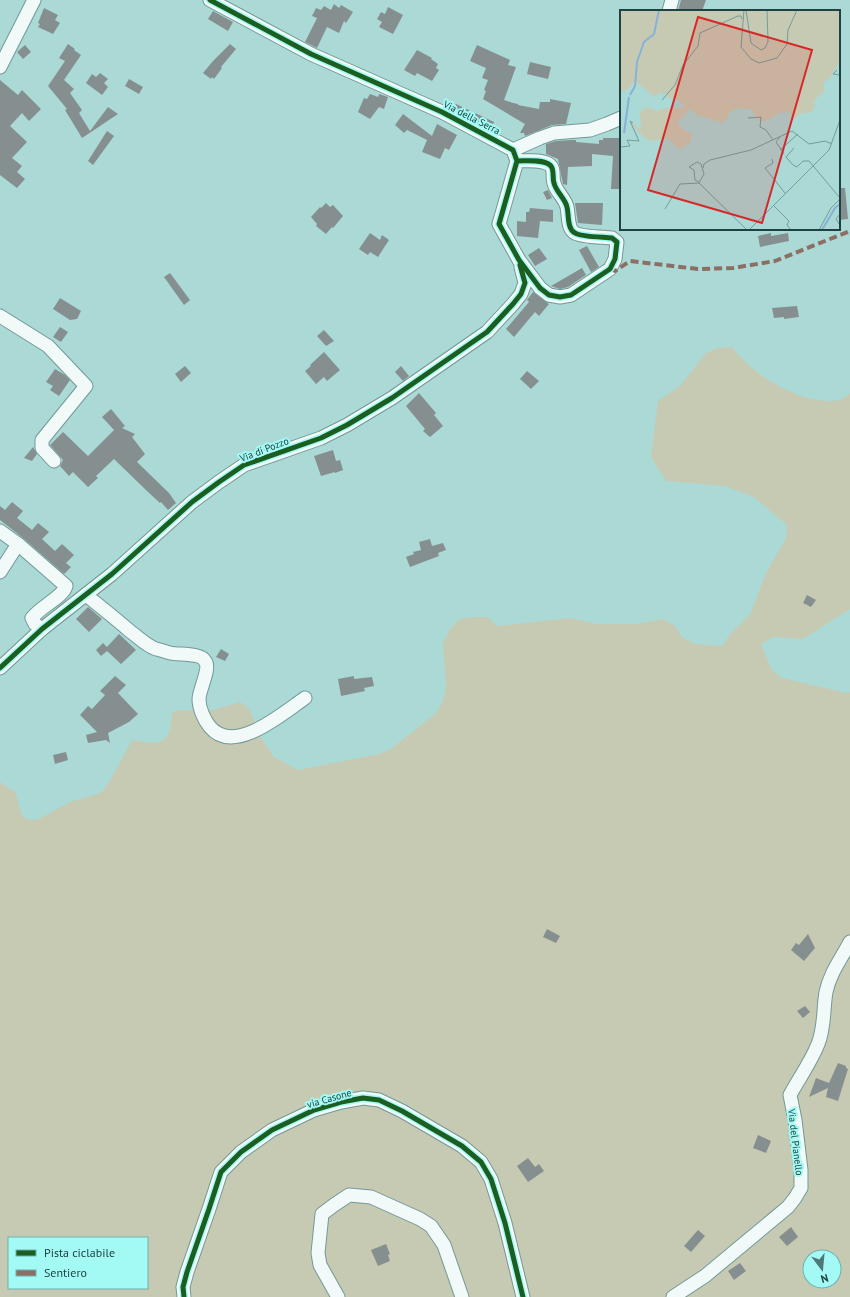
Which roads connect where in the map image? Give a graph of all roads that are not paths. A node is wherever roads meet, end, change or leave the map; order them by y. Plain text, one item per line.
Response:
1 (34, 0) edge
2 (210, 0) edge
3 (672, 0) edge
4 (669, 10) edge
5 (0, 67) edge
6 (620, 118) edge
7 (515, 155) junction
8 (518, 260) junction
9 (0, 316) edge
10 (54, 461) dead end
11 (0, 530) edge
12 (18, 544) junction
13 (0, 572) edge
14 (86, 595) junction
15 (42, 629) junction
16 (0, 668) edge
17 (305, 698) dead end
18 (850, 942) edge
19 (184, 1297) edge
20 (338, 1297) edge
21 (462, 1297) edge
22 (523, 1297) edge
23 (673, 1297) edge

1 - 5 street
2 - 7 street, Via della Serra
3 - 4 street
6 - 7 street
7 - 8 street
7 - 8 street
8 - 14 street, Via di Pozzo
9 - 10 street
11 - 12 street
12 - 13 street
12 - 15 street
14 - 15 street, Via di Pozzo
14 - 17 street
15 - 16 street, Via di Pozzo
18 - 23 street, Via del Pianello
19 - 22 street, via Casone
20 - 21 street

